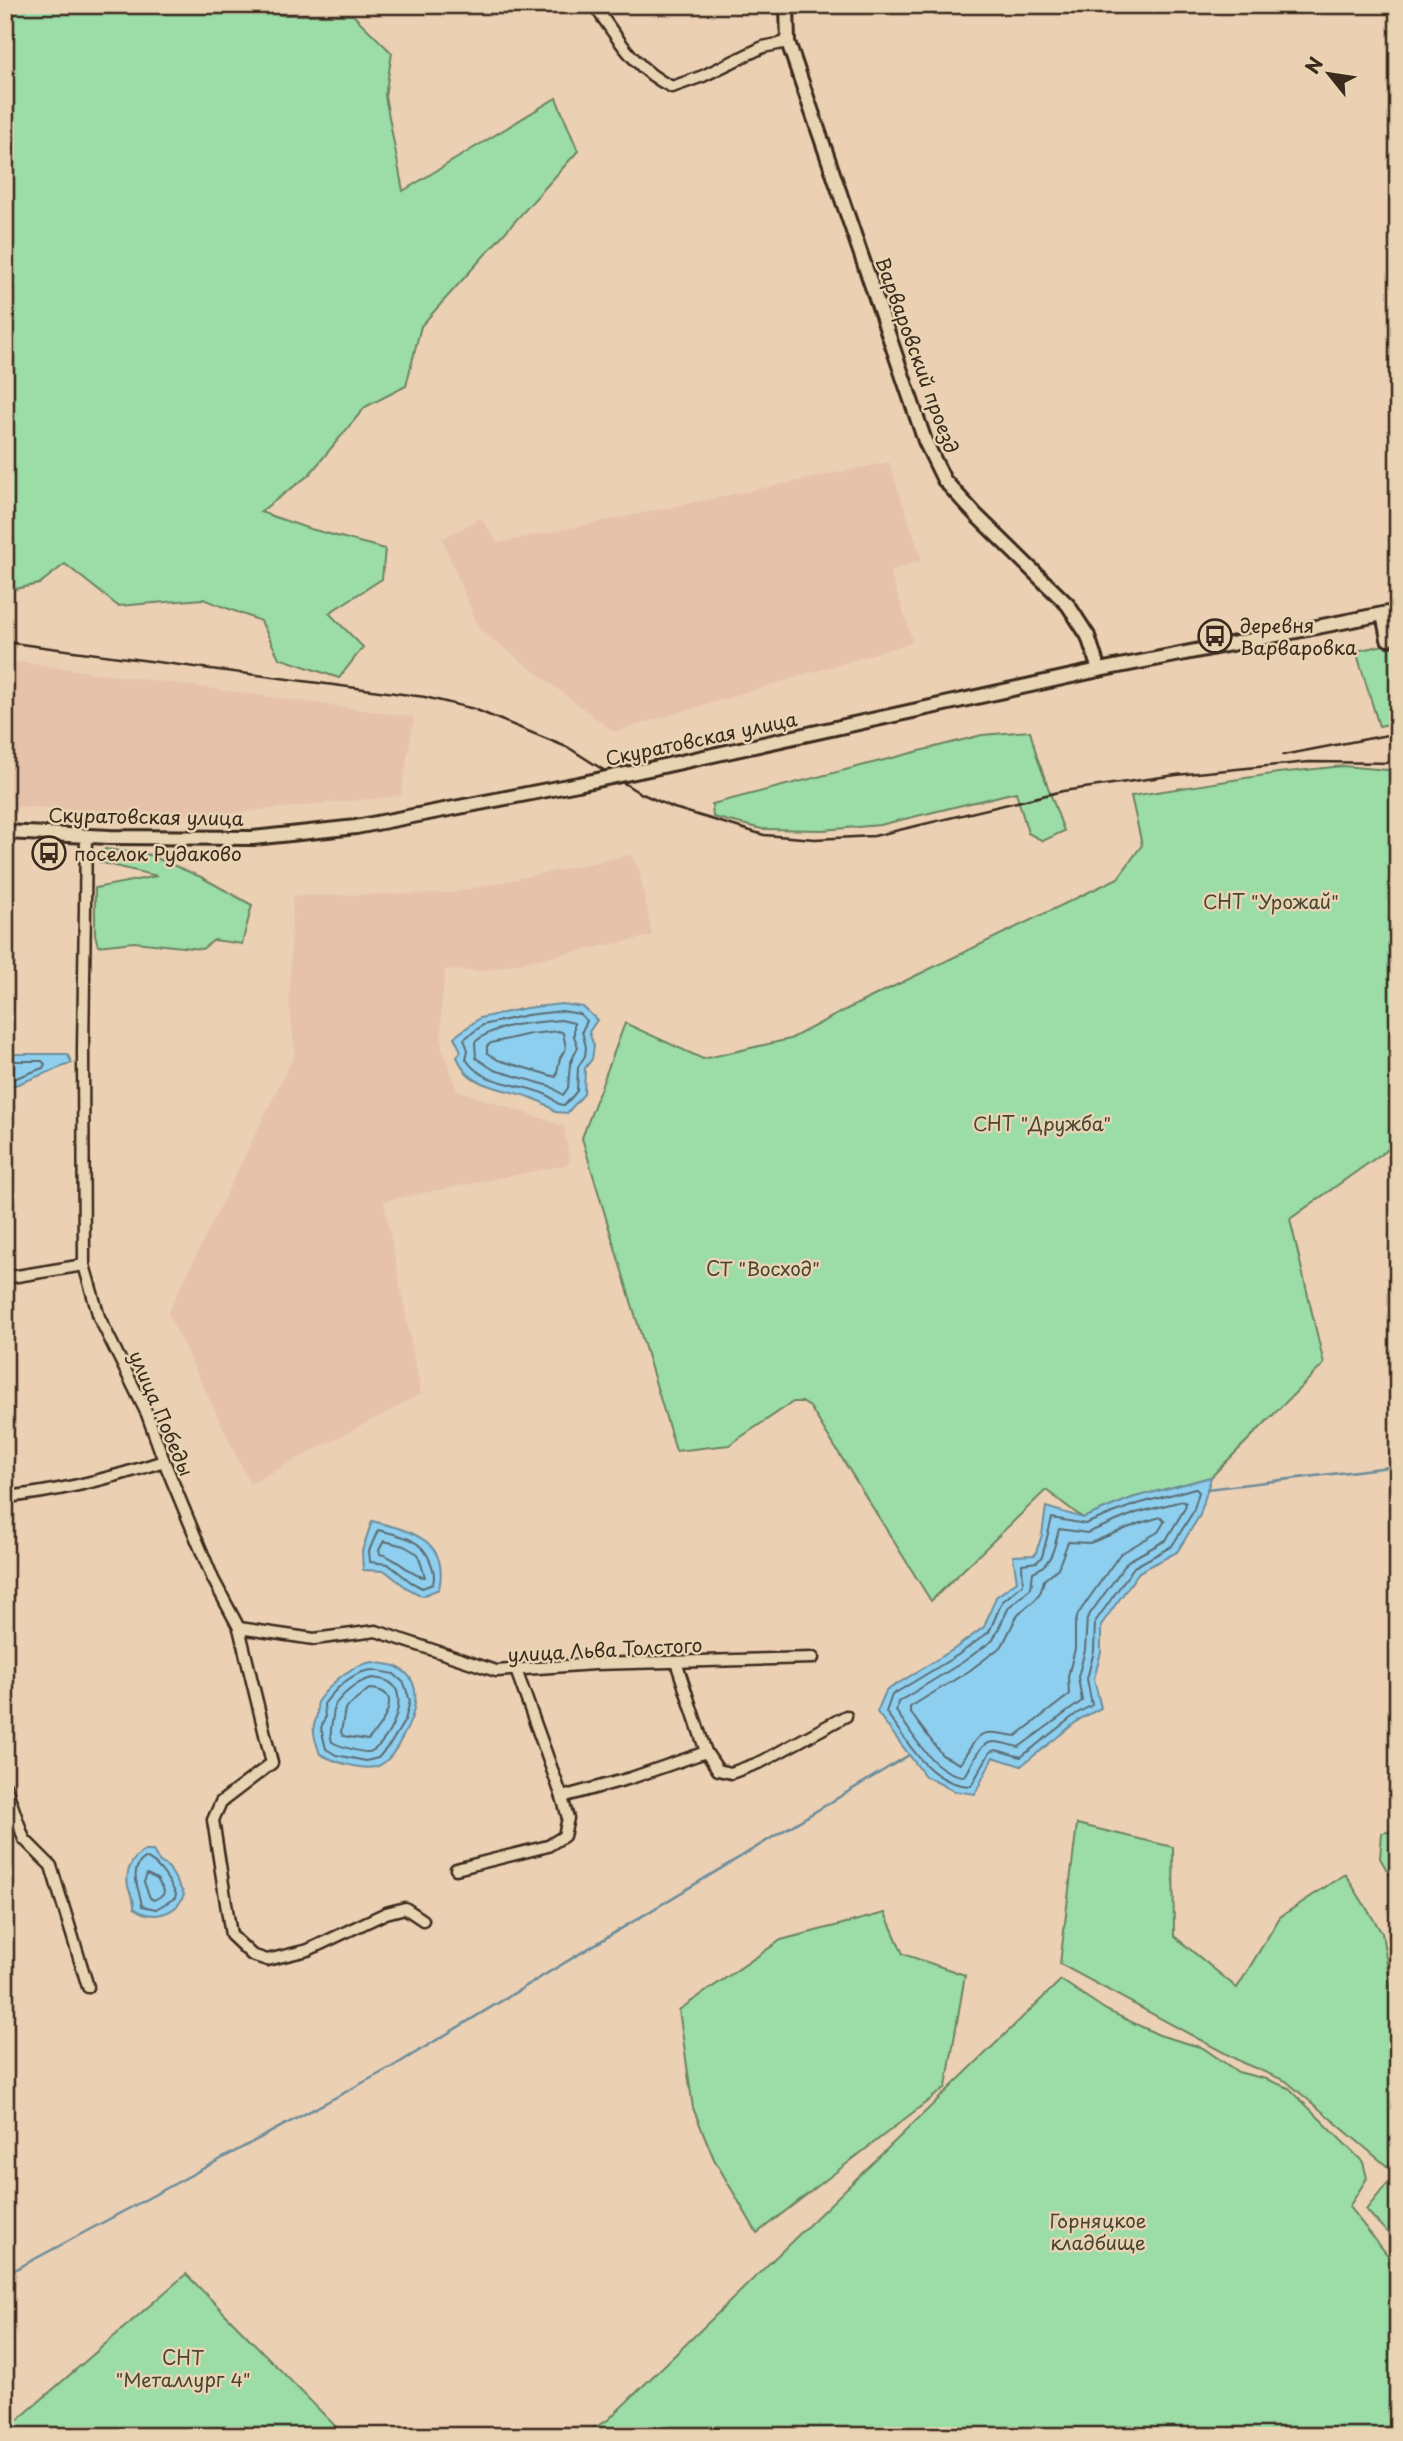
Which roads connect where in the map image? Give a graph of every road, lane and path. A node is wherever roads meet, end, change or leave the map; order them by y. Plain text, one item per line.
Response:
1 (594, 5) edge
2 (787, 5) edge
3 (788, 42) junction
4 (1398, 611) edge
5 (1383, 614) junction
6 (1388, 639) dead end
7 (1099, 670) junction
8 (5, 832) edge
9 (86, 836) junction
10 (85, 1265) junction
11 (5, 1279) edge
12 (163, 1461) junction
13 (5, 1497) edge
14 (239, 1628) junction
15 (813, 1658) dead end
16 (677, 1662) junction
17 (516, 1670) junction
18 (846, 1716) dead end
19 (706, 1752) junction
20 (5, 1784) edge
21 (562, 1797) junction
22 (456, 1869) dead end
23 (423, 1920) dead end
24 (89, 1987) dead end

1 - 3 street
2 - 3 street, Варваровский проезд
3 - 7 street, Варваровский проезд
4 - 5 street, Скуратовская улица
5 - 6 street
5 - 7 street, Скуратовская улица
7 - 9 street, Скуратовская улица, bridge
8 - 9 street, Скуратовская улица
9 - 10 street, улица Победы
10 - 11 street
10 - 12 street, улица Победы
12 - 13 street
12 - 14 street, улица Победы
14 - 17 street, улица Льва Толстого
14 - 23 street, улица Победы
15 - 16 street, улица Льва Толстого
16 - 17 street, улица Льва Толстого
16 - 19 street
17 - 21 street
18 - 19 street
19 - 21 street
20 - 24 street
21 - 22 street

